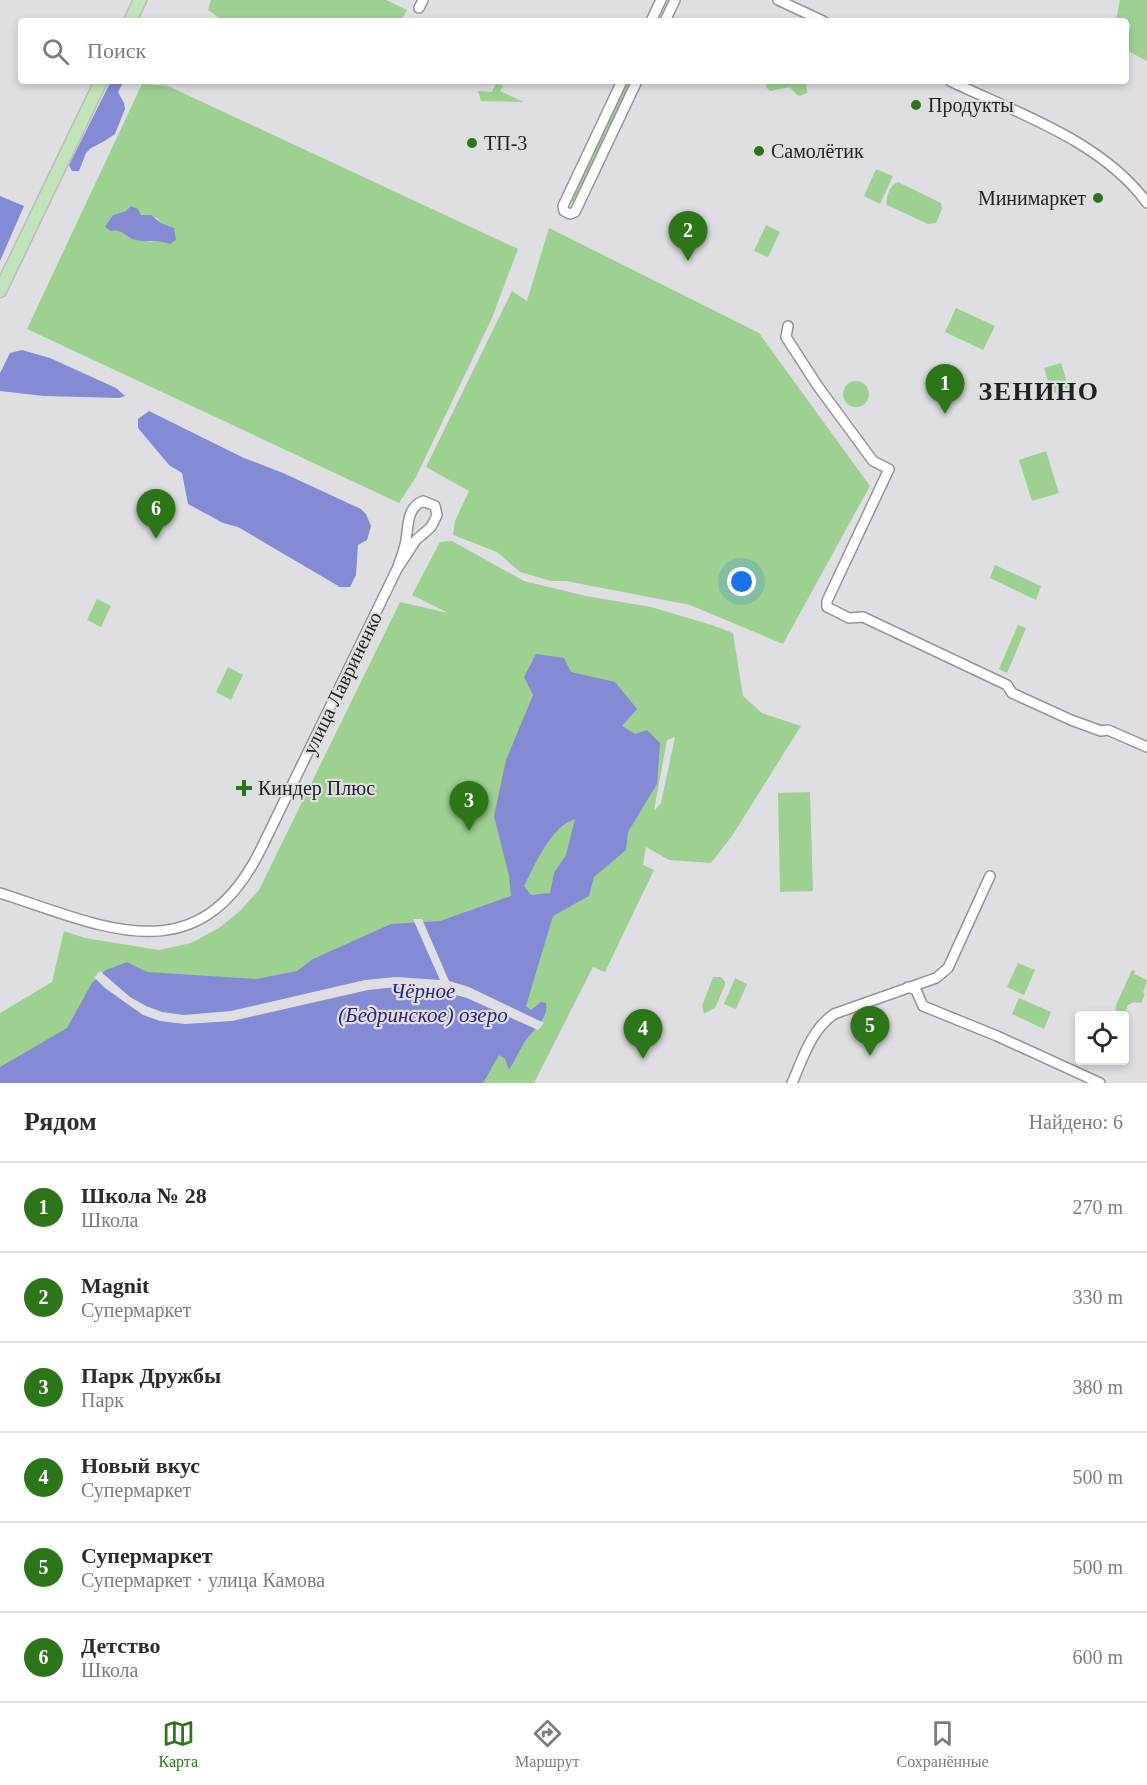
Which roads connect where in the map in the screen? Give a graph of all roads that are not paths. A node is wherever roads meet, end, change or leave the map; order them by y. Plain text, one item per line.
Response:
1 (140, 0) edge
2 (661, 0) edge
3 (675, 0) edge
4 (778, 0) edge
5 (131, 18) edge
6 (652, 18) edge
7 (666, 18) edge
8 (817, 18) edge
9 (99, 84) edge
10 (621, 84) edge
11 (636, 84) edge
12 (956, 84) edge
13 (1147, 203) edge
14 (0, 291) edge
15 (788, 326) dead end
16 (397, 569) junction
17 (1147, 747) edge
18 (990, 876) dead end
19 (0, 893) edge
20 (908, 987) junction
21 (792, 1083) edge
22 (1100, 1083) edge

1 - 5 main road
2 - 6 street
3 - 7 street
4 - 8 street
9 - 14 main road
10 - 11 street
12 - 13 street
15 - 17 street
16 - 16 street
16 - 19 street, улица Лавриненко
18 - 20 street
20 - 21 street
20 - 22 street

